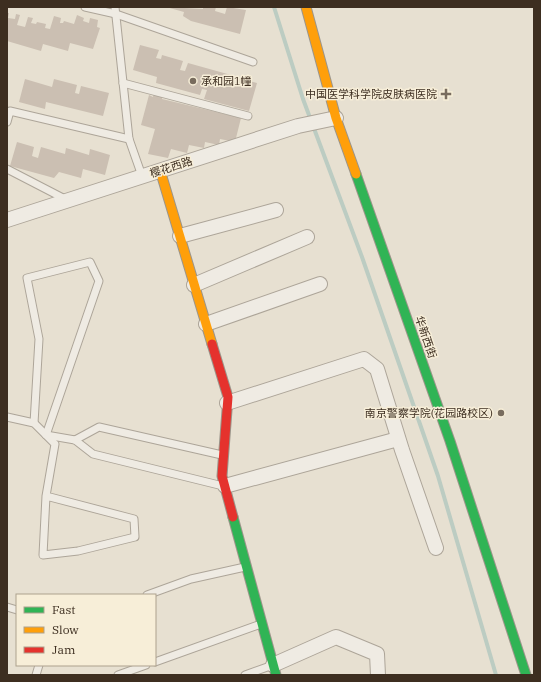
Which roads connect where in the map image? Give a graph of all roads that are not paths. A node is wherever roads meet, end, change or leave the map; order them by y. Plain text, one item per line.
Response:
1 (85, 7) edge
2 (306, 7) edge
3 (115, 10) edge
4 (253, 62) dead end
5 (123, 83) junction
6 (248, 116) dead end
7 (336, 118) junction
8 (7, 122) edge
9 (129, 139) junction
10 (7, 169) edge
11 (160, 170) junction
12 (142, 176) junction
13 (67, 200) junction
14 (276, 210) dead end
15 (7, 220) edge
16 (180, 236) junction
17 (307, 237) dead end
18 (320, 284) dead end
19 (194, 285) junction
20 (206, 324) junction
21 (227, 403) junction
22 (7, 417) edge
23 (34, 423) junction
24 (46, 435) junction
25 (398, 439) junction
26 (74, 440) junction
27 (224, 456) junction
28 (225, 486) junction
29 (46, 496) junction
30 (436, 548) dead end
31 (246, 566) junction
32 (150, 594) edge
33 (262, 624) junction
34 (156, 662) edge
35 (143, 666) edge
36 (274, 670) edge
37 (118, 675) edge
38 (245, 675) edge
39 (378, 675) edge
40 (526, 675) edge

1 - 3 lane
2 - 7 street, 华新西街
3 - 4 lane
3 - 5 lane
5 - 6 lane
5 - 9 lane
7 - 11 street, 樱花西路
7 - 40 street, 华新西街
8 - 9 lane
9 - 12 lane
10 - 13 lane
11 - 12 street, 樱花西路
11 - 16 street
12 - 13 street, 樱花西路
13 - 15 street, 樱花西路
14 - 16 street
16 - 19 street
17 - 19 street
18 - 20 street
19 - 20 street
20 - 21 street
21 - 25 street
21 - 27 street
22 - 23 lane
23 - 24 lane
23 - 24 lane
24 - 26 lane
24 - 29 lane
25 - 28 street
25 - 30 street
26 - 27 lane
26 - 28 lane
27 - 28 street
28 - 31 street
29 - 29 lane
31 - 32 lane
31 - 33 street
33 - 34 lane
33 - 36 street
35 - 37 lane
36 - 38 lane
36 - 39 street

